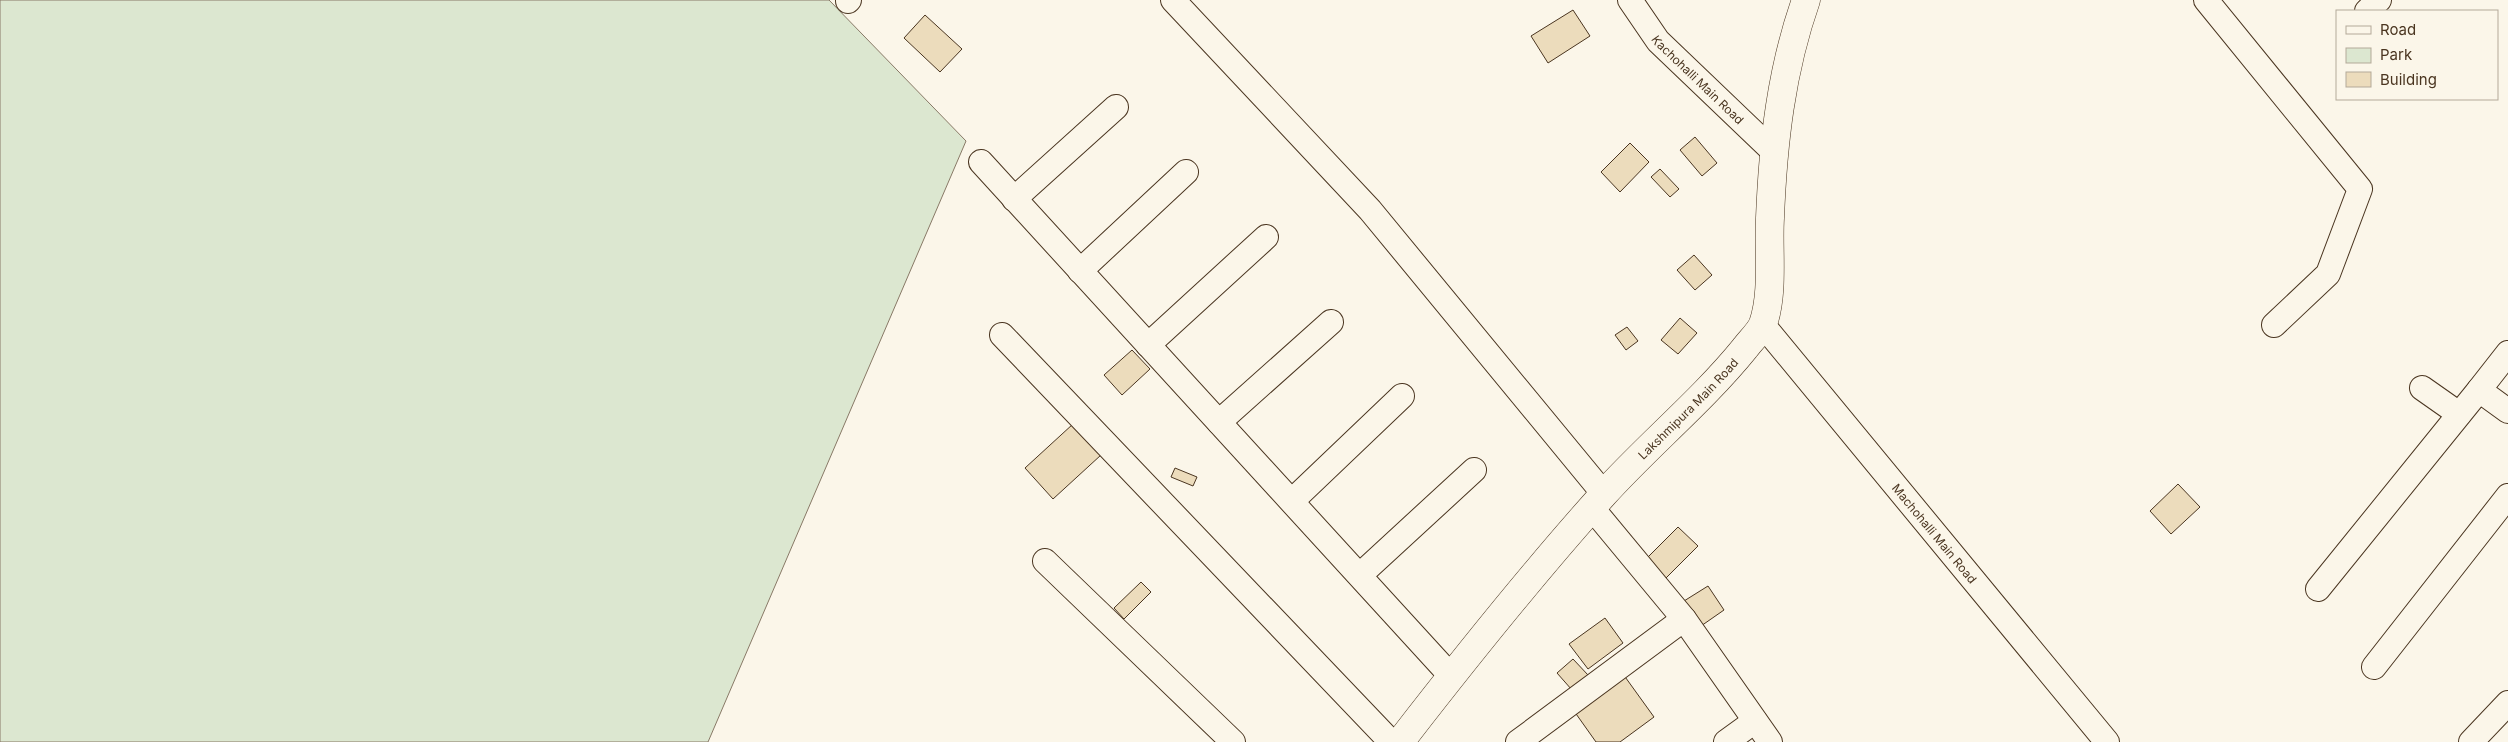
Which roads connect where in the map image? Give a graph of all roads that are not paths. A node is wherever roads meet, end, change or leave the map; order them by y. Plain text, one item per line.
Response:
1 (1173, 0) edge
2 (1630, 0) edge
3 (1806, 0) edge
4 (2206, 0) edge
5 (2379, 0) edge
6 (2368, 10) edge
7 (1116, 107) dead end
8 (1773, 150) junction
9 (980, 162) dead end
10 (1186, 172) dead end
11 (1014, 199) junction
12 (1266, 237) dead end
13 (1080, 271) junction
14 (1331, 322) dead end
15 (1763, 325) junction
16 (2274, 325) dead end
17 (1002, 335) dead end
18 (1148, 345) junction
19 (2508, 353) edge
20 (2422, 388) dead end
21 (2479, 390) junction
22 (1402, 396) dead end
23 (2508, 411) edge
24 (2459, 414) junction
25 (1219, 422) junction
26 (1474, 470) dead end
27 (2508, 496) edge
28 (1292, 501) junction
29 (1598, 501) junction
30 (1045, 561) dead end
31 (1360, 575) junction
32 (2318, 590) dead end
33 (1684, 619) junction
34 (2374, 667) dead end
35 (1451, 676) junction
36 (2508, 703) edge
37 (1755, 721) junction
38 (2486, 737) edge
39 (1233, 742) edge
40 (1391, 742) edge
41 (1400, 742) edge
42 (1518, 742) edge
43 (1726, 742) edge
44 (1770, 742) edge
45 (2107, 742) edge

1 - 29 street
2 - 8 street, Kachohalli Main Road
3 - 8 main road
4 - 16 street
5 - 6 street
7 - 11 street
8 - 15 main road
9 - 11 street
10 - 13 street
11 - 13 street
12 - 18 street
13 - 18 street
14 - 25 street
15 - 29 main road, Lakshmipura Main Road
15 - 45 street, Machohalli Main Road
17 - 40 street
18 - 25 street
19 - 21 street
20 - 24 street
21 - 23 street
21 - 24 street
22 - 28 street
24 - 32 street
25 - 28 street
26 - 31 street
27 - 34 street
28 - 31 street
29 - 33 street
29 - 35 main road, Lakshmipura Main Road
30 - 39 street
31 - 35 street
33 - 37 street
33 - 42 street
35 - 41 main road, Lakshmipura Main Road
36 - 38 street
37 - 43 street
37 - 44 street

